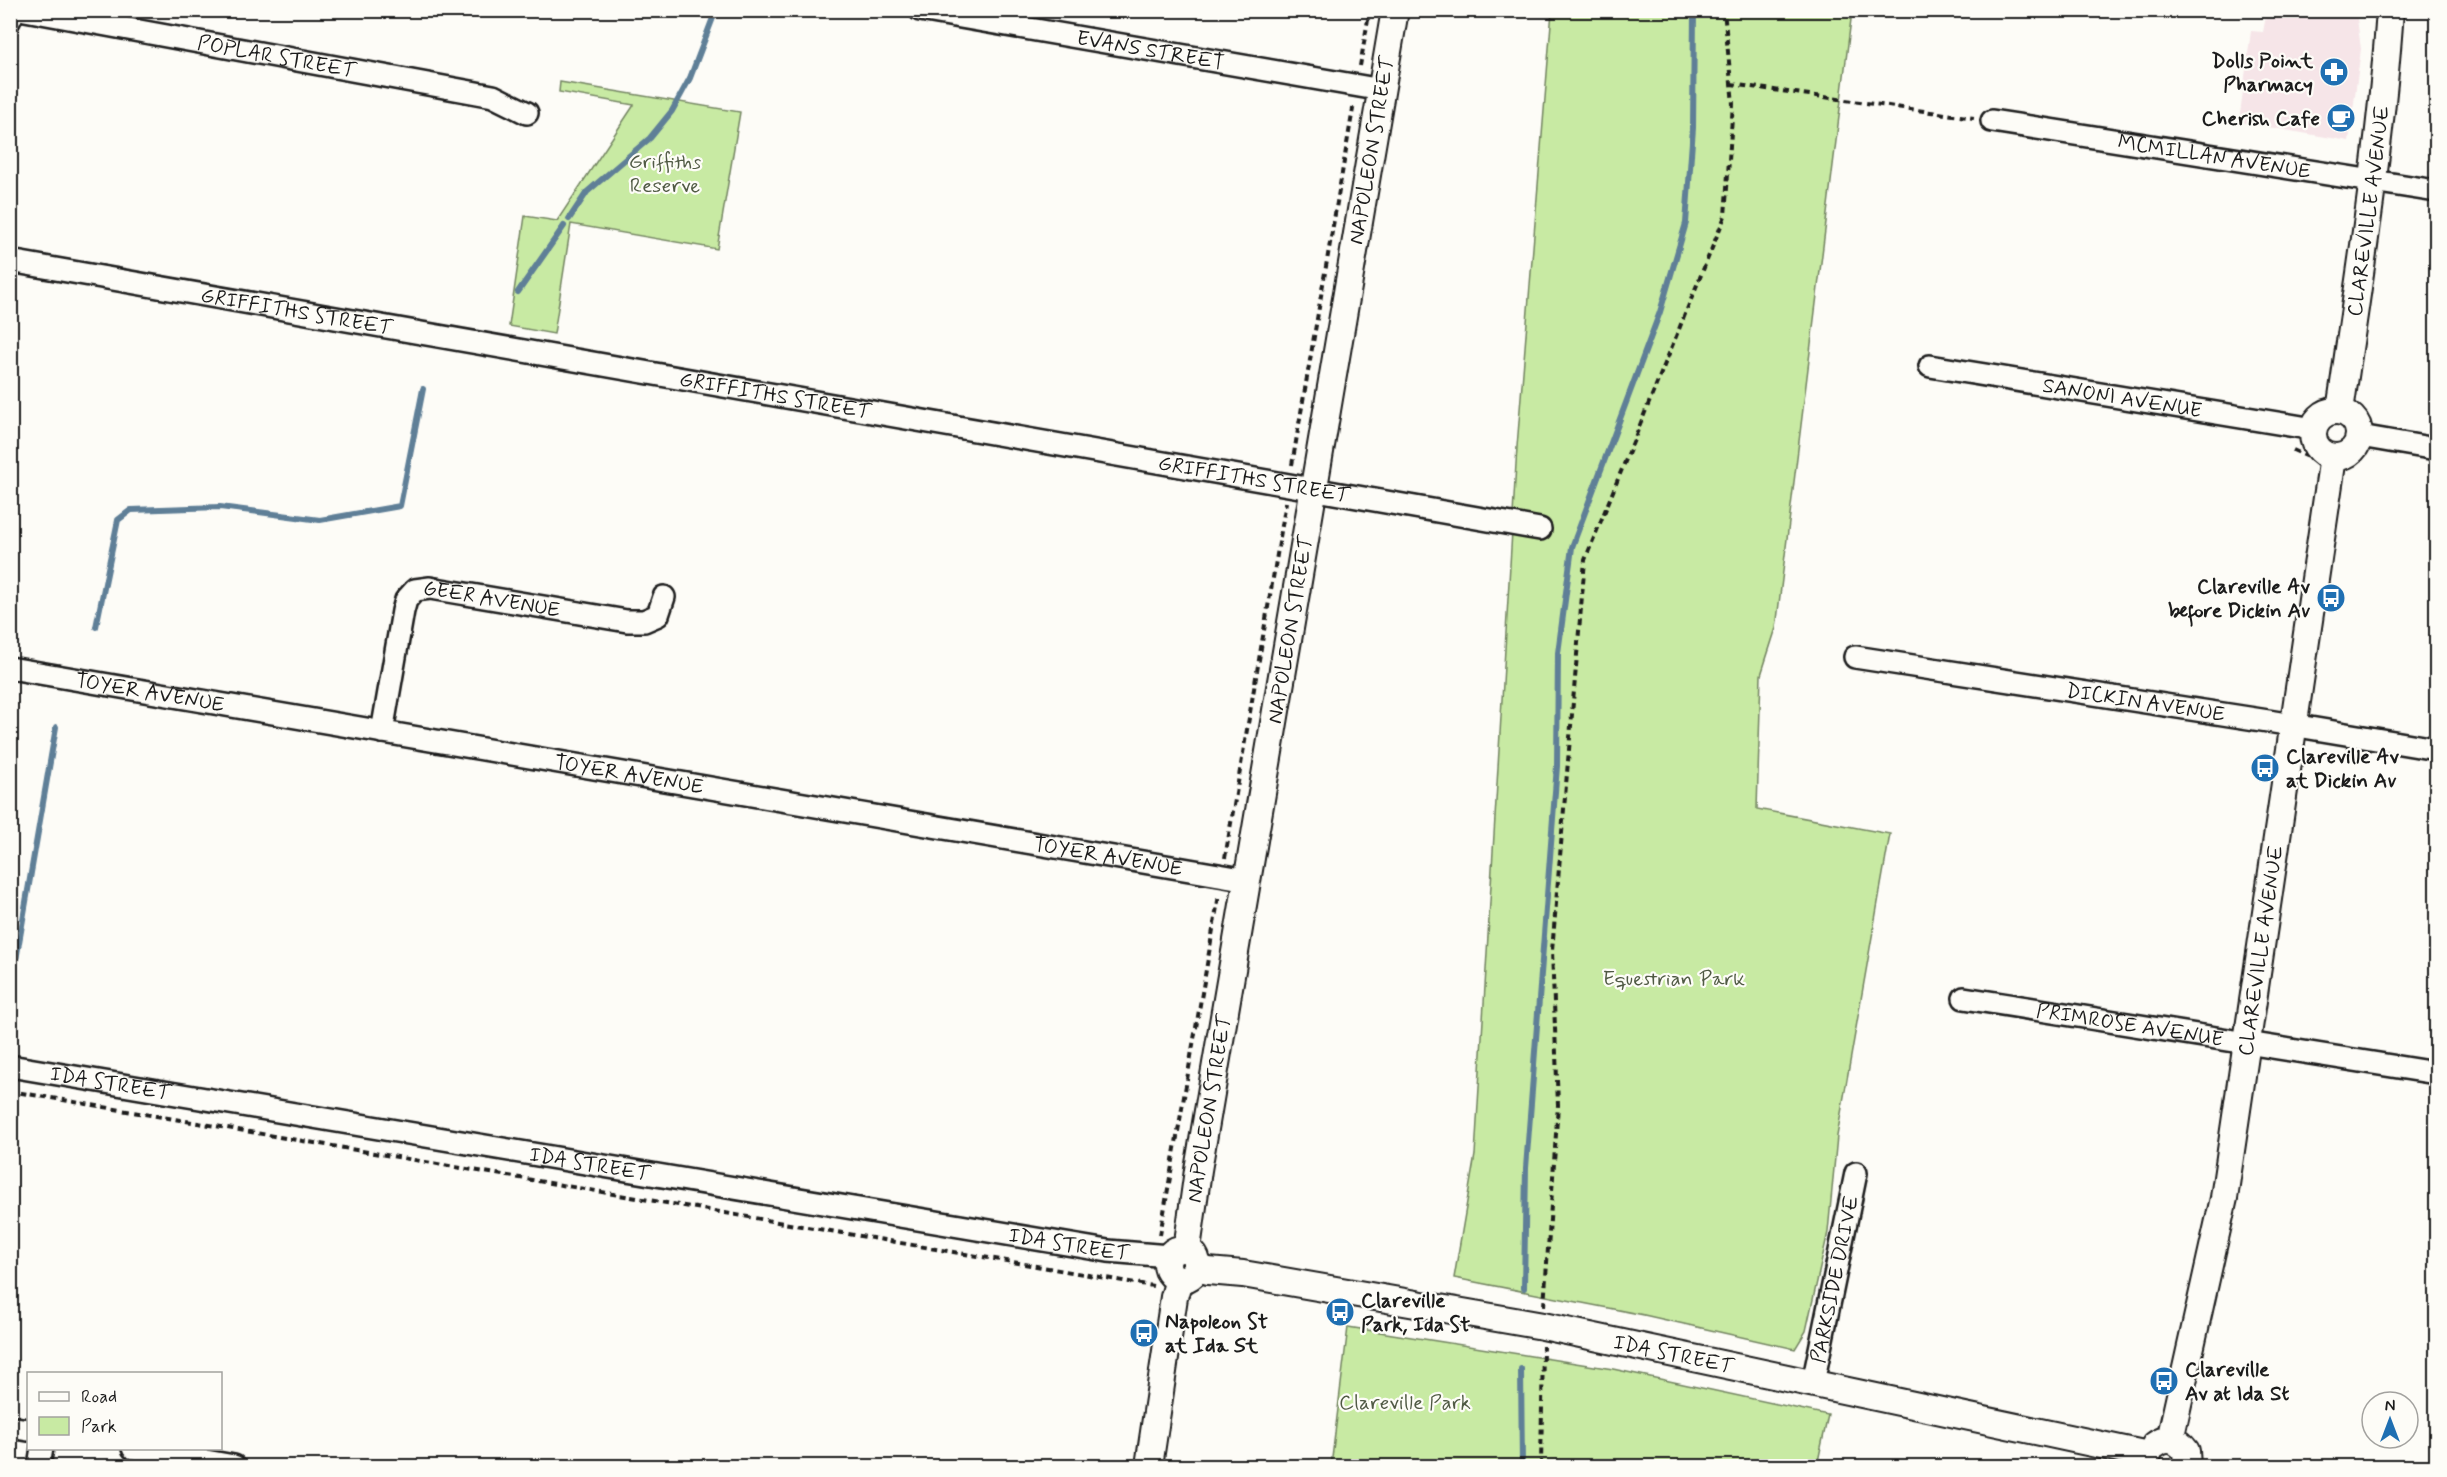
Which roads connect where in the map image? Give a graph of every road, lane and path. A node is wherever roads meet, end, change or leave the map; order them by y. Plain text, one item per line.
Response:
1 (23, 10) edge
2 (920, 10) edge
3 (1370, 10) edge
4 (1395, 10) edge
5 (1724, 10) edge
6 (2390, 10) edge
7 (10, 31) edge
8 (1731, 84) junction
9 (1357, 86) junction
10 (1382, 90) junction
11 (527, 112) dead end
12 (1992, 121) joint
13 (2373, 180) junction
14 (2436, 191) edge
15 (10, 261) edge
16 (1930, 366) dead end
17 (2340, 411) junction
18 (2314, 429) junction
19 (2360, 436) junction
20 (2436, 449) edge
21 (2294, 450) dead end
22 (2306, 456) dead end
23 (2333, 457) junction
24 (1289, 485) junction
25 (1314, 489) junction
26 (1540, 529) dead end
27 (664, 597) dead end
28 (1855, 657) dead end
29 (10, 668) edge
30 (2292, 725) junction
31 (382, 732) junction
32 (2436, 749) edge
33 (1222, 876) junction
34 (1248, 880) junction
35 (1964, 998) dead end
36 (2246, 1043) junction
37 (10, 1066) edge
38 (2436, 1073) edge
39 (10, 1091) edge
40 (1856, 1173) dead end
41 (1178, 1257) junction
42 (1153, 1286) dead end
43 (1543, 1326) junction
44 (1813, 1383) junction
45 (10, 1426) edge
46 (27, 1430) edge
47 (2170, 1440) junction
48 (42, 1450) edge
49 (139, 1450) edge
50 (2149, 1461) edge
51 (2190, 1466) edge
52 (39, 1467) edge
53 (234, 1467) edge
54 (1149, 1467) edge
55 (1541, 1467) edge

1 - 7 lane
1 - 11 street, POPLAR STREET
2 - 9 street, EVANS STREET
3 - 9 path, NAPOLEON STREET
4 - 10 street, NAPOLEON STREET
5 - 8 path
6 - 13 street, CLAREVILLE AVENUE
8 - 12 path
8 - 43 path
9 - 10 street, EVANS STREET
9 - 24 path, NAPOLEON STREET
10 - 25 street, NAPOLEON STREET
12 - 13 street, MCMILLAN AVENUE
13 - 14 street, MCMILLAN AVENUE
13 - 17 street, CLAREVILLE AVENUE
15 - 24 street, GRIFFITHS STREET
16 - 18 street, SANONI AVENUE
17 - 18 street
17 - 19 street
18 - 23 street
19 - 20 street
19 - 23 street
21 - 22 path
23 - 30 street, CLAREVILLE AVENUE
24 - 25 street, GRIFFITHS STREET
24 - 33 path, NAPOLEON STREET
25 - 26 street, GRIFFITHS STREET
25 - 34 street, NAPOLEON STREET
27 - 31 street, GEER AVENUE
28 - 30 street, DICKIN AVENUE
29 - 31 street, TOYER AVENUE
30 - 32 street, DICKIN AVENUE
30 - 36 street, CLAREVILLE AVENUE
31 - 33 street, TOYER AVENUE
33 - 34 street, TOYER AVENUE
33 - 41 path, NAPOLEON STREET
34 - 41 street, NAPOLEON STREET
35 - 36 street, PRIMROSE AVENUE
36 - 38 street, PRIMROSE AVENUE
36 - 47 street, CLAREVILLE AVENUE
37 - 41 street, IDA STREET
39 - 42 path, IDA STREET
40 - 44 street, PARKSIDE DRIVE
41 - 43 street, IDA STREET
41 - 54 street, NAPOLEON STREET
43 - 44 street, IDA STREET
43 - 55 path
44 - 50 street, IDA STREET
45 - 46 street
47 - 50 street
47 - 51 street
48 - 52 street
49 - 53 street

